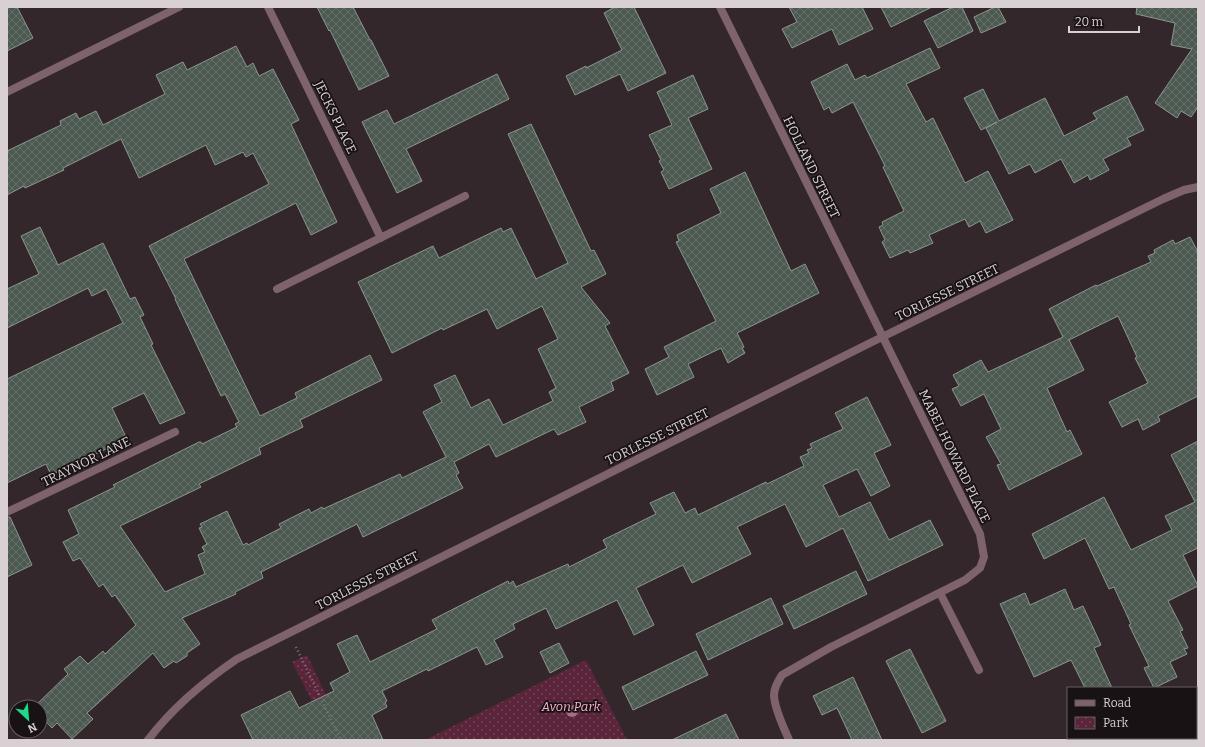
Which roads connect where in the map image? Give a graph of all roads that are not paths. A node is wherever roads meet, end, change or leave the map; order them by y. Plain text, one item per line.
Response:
1 (178, 7) edge
2 (268, 7) edge
3 (720, 7) edge
4 (7, 92) edge
5 (1198, 187) edge
6 (465, 196) dead end
7 (381, 238) junction
8 (277, 289) dead end
9 (882, 337) junction
10 (175, 432) dead end
11 (7, 512) edge
12 (940, 593) junction
13 (979, 670) dead end
14 (148, 740) edge
15 (789, 740) edge

1 - 4 street
2 - 7 street, JECKS PLACE
3 - 9 street, HOLLAND STREET
5 - 9 street, TORLESSE STREET
6 - 7 street
7 - 8 street
9 - 12 street, MABEL HOWARD PLACE
9 - 14 street, TORLESSE STREET
10 - 11 street, TRAYNOR LANE
12 - 13 street
12 - 15 street, MABEL HOWARD PLACE

